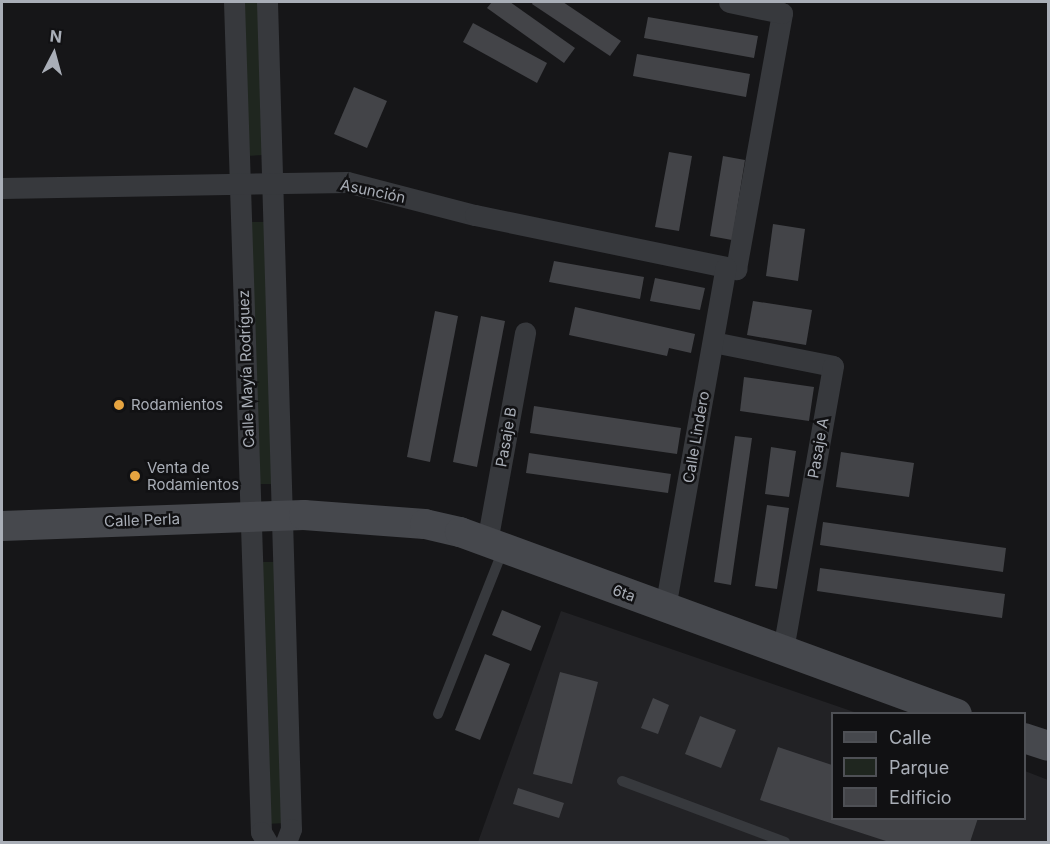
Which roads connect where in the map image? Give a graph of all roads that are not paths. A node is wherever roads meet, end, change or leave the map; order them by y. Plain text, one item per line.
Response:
1 (234, 2) edge
2 (267, 2) edge
3 (729, 2) edge
4 (272, 183) junction
5 (240, 184) junction
6 (2, 188) edge
7 (731, 268) junction
8 (525, 332) dead end
9 (713, 342) junction
10 (282, 515) junction
11 (251, 516) junction
12 (2, 526) edge
13 (495, 545) junction
14 (665, 608) junction
15 (783, 651) junction
16 (951, 712) edge
17 (438, 714) dead end
18 (1026, 739) edge
19 (1048, 746) edge
20 (622, 781) dead end
21 (267, 843) edge
22 (286, 843) edge
23 (786, 843) edge

1 - 5 street, Calle Mayía Rodríguez
2 - 4 street, Calle Mayía Rodríguez
3 - 7 street, Calle Lindero
4 - 5 street, Asunción
4 - 7 street, Asunción
4 - 10 street, Calle Mayía Rodríguez
5 - 6 street, Asunción
5 - 11 street, Calle Mayía Rodríguez
7 - 9 street, Calle Lindero
8 - 13 street, Pasaje B
9 - 14 street, Calle Lindero
9 - 15 street, Pasaje A
10 - 11 main road, Calle Perla
10 - 13 main road, 6ta
10 - 22 street, Calle Mayía Rodríguez
11 - 12 main road, Calle Perla
11 - 21 street, Calle Mayía Rodríguez
13 - 14 main road, 6ta
13 - 17 lane
14 - 15 main road, 6ta
15 - 16 main road, 6ta
18 - 19 main road
20 - 23 lane

